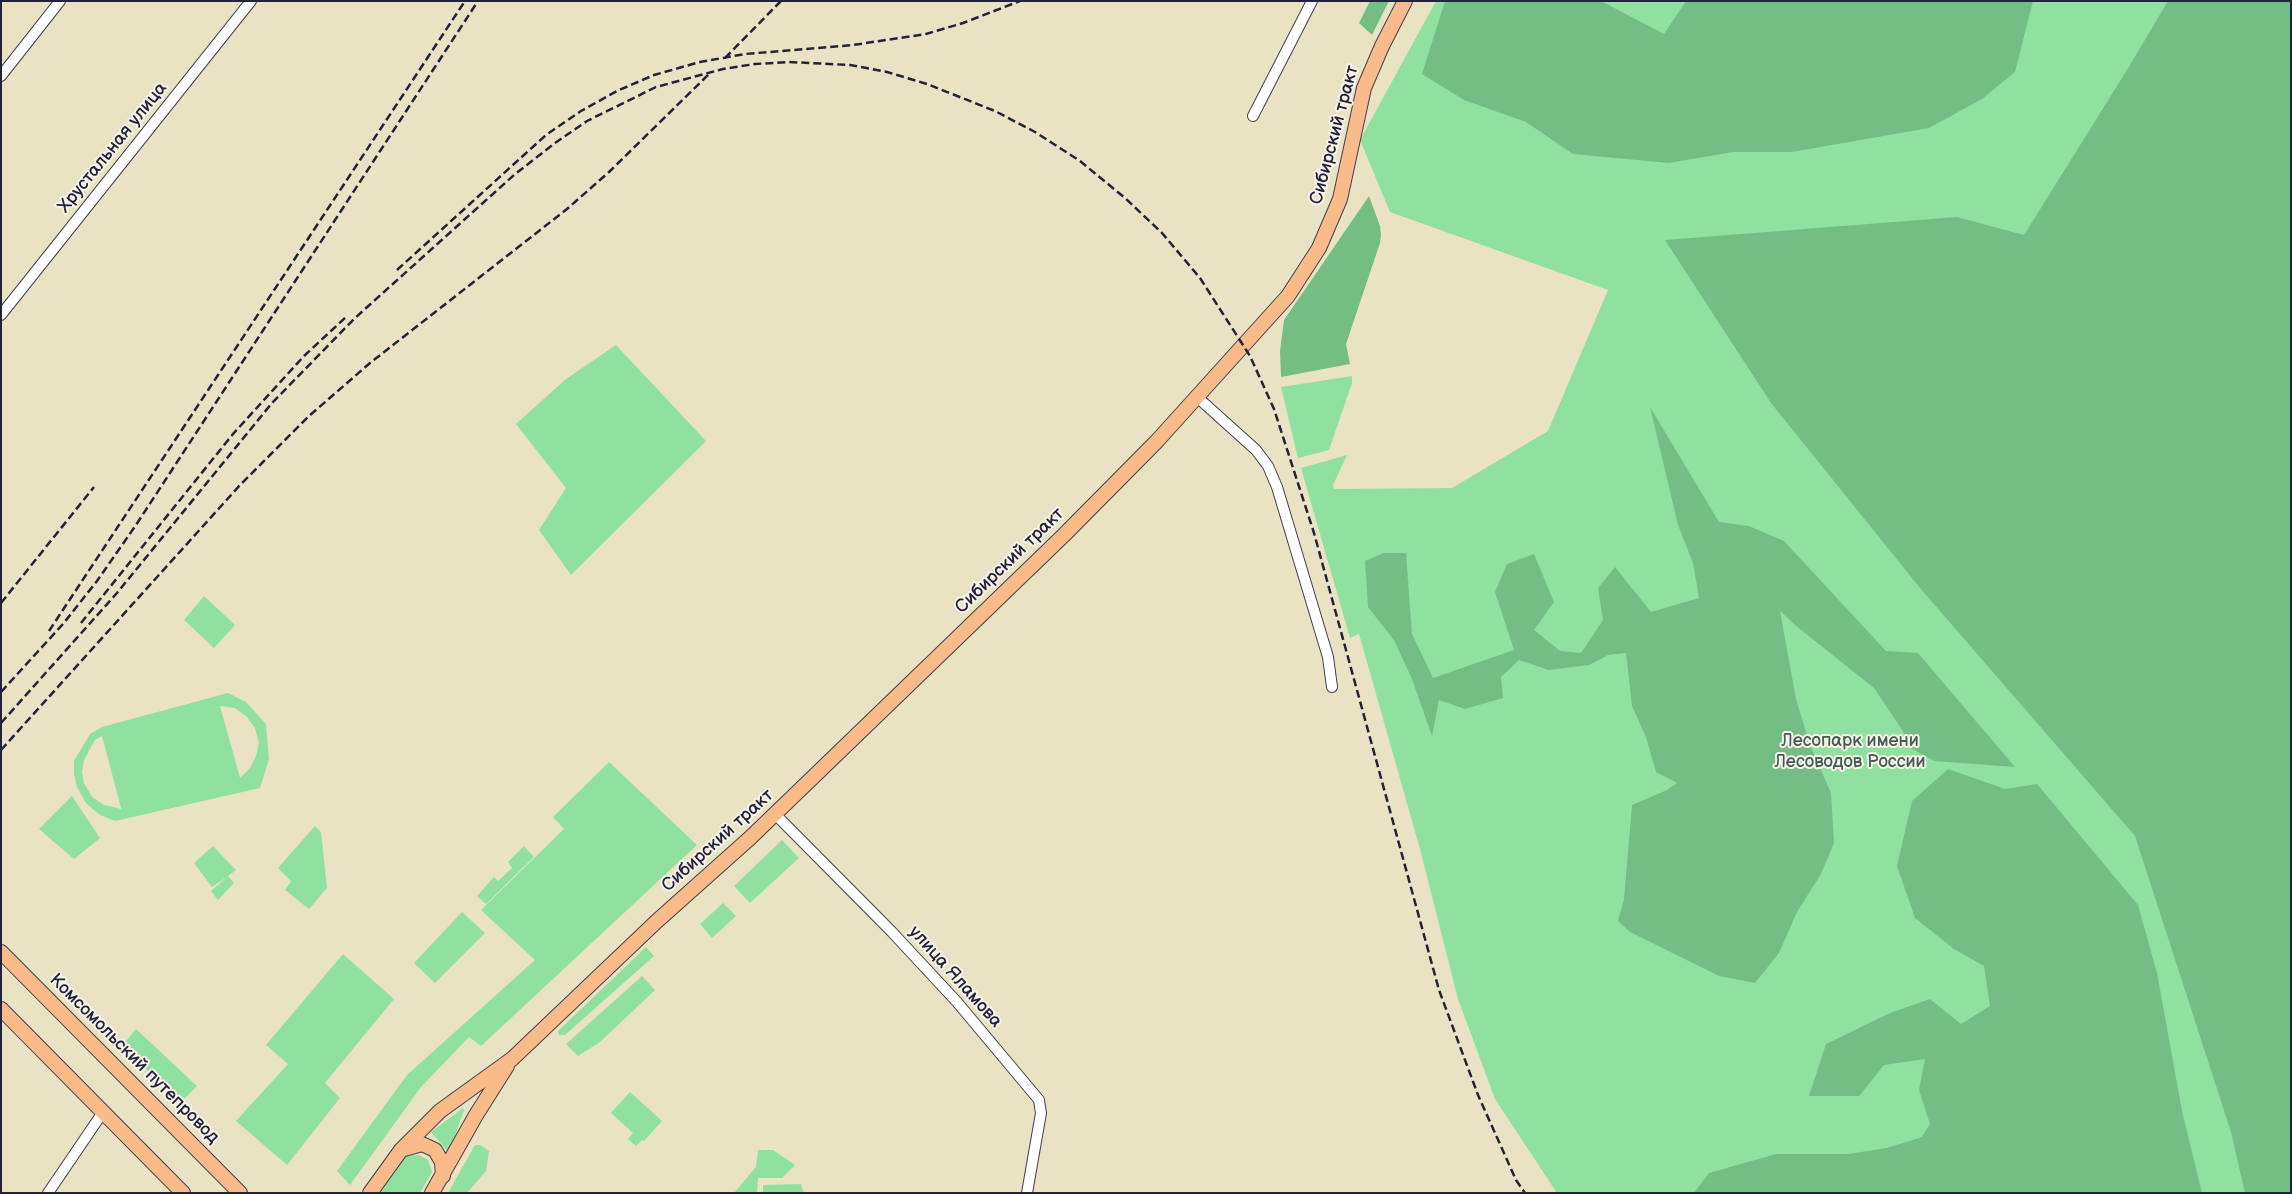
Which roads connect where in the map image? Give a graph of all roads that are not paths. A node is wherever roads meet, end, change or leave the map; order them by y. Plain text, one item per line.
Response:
1 (60, 1) edge
2 (251, 1) edge
3 (1312, 1) edge
4 (1405, 1) edge
5 (1, 76) edge
6 (1253, 116) dead end
7 (1, 315) edge
8 (1196, 396) junction
9 (1332, 688) dead end
10 (775, 814) junction
11 (1, 952) edge
12 (1, 1009) edge
13 (512, 1060) junction
14 (457, 1099) junction
15 (101, 1115) dead end
16 (464, 1136) junction
17 (401, 1150) junction
18 (443, 1176) junction
19 (48, 1193) edge
20 (183, 1193) edge
21 (240, 1193) edge
22 (370, 1193) edge
23 (432, 1193) edge
24 (1027, 1193) edge

1 - 5 street
2 - 7 street, Хрустальная улица
3 - 6 street
4 - 8 main road, Сибирский тракт
8 - 9 street
8 - 10 main road, Сибирский тракт
10 - 13 main road, Сибирский тракт
10 - 24 street, улица Яламова
11 - 21 main road, Комсомольский путепровод
12 - 20 main road
13 - 14 main road, Сибирский тракт
13 - 16 main road, Сибирский тракт
14 - 16 main road
14 - 17 main road, Сибирский тракт
15 - 19 street
16 - 18 main road, Сибирский тракт
17 - 18 main road
17 - 22 main road, Сибирский тракт
18 - 23 main road, Сибирский тракт

